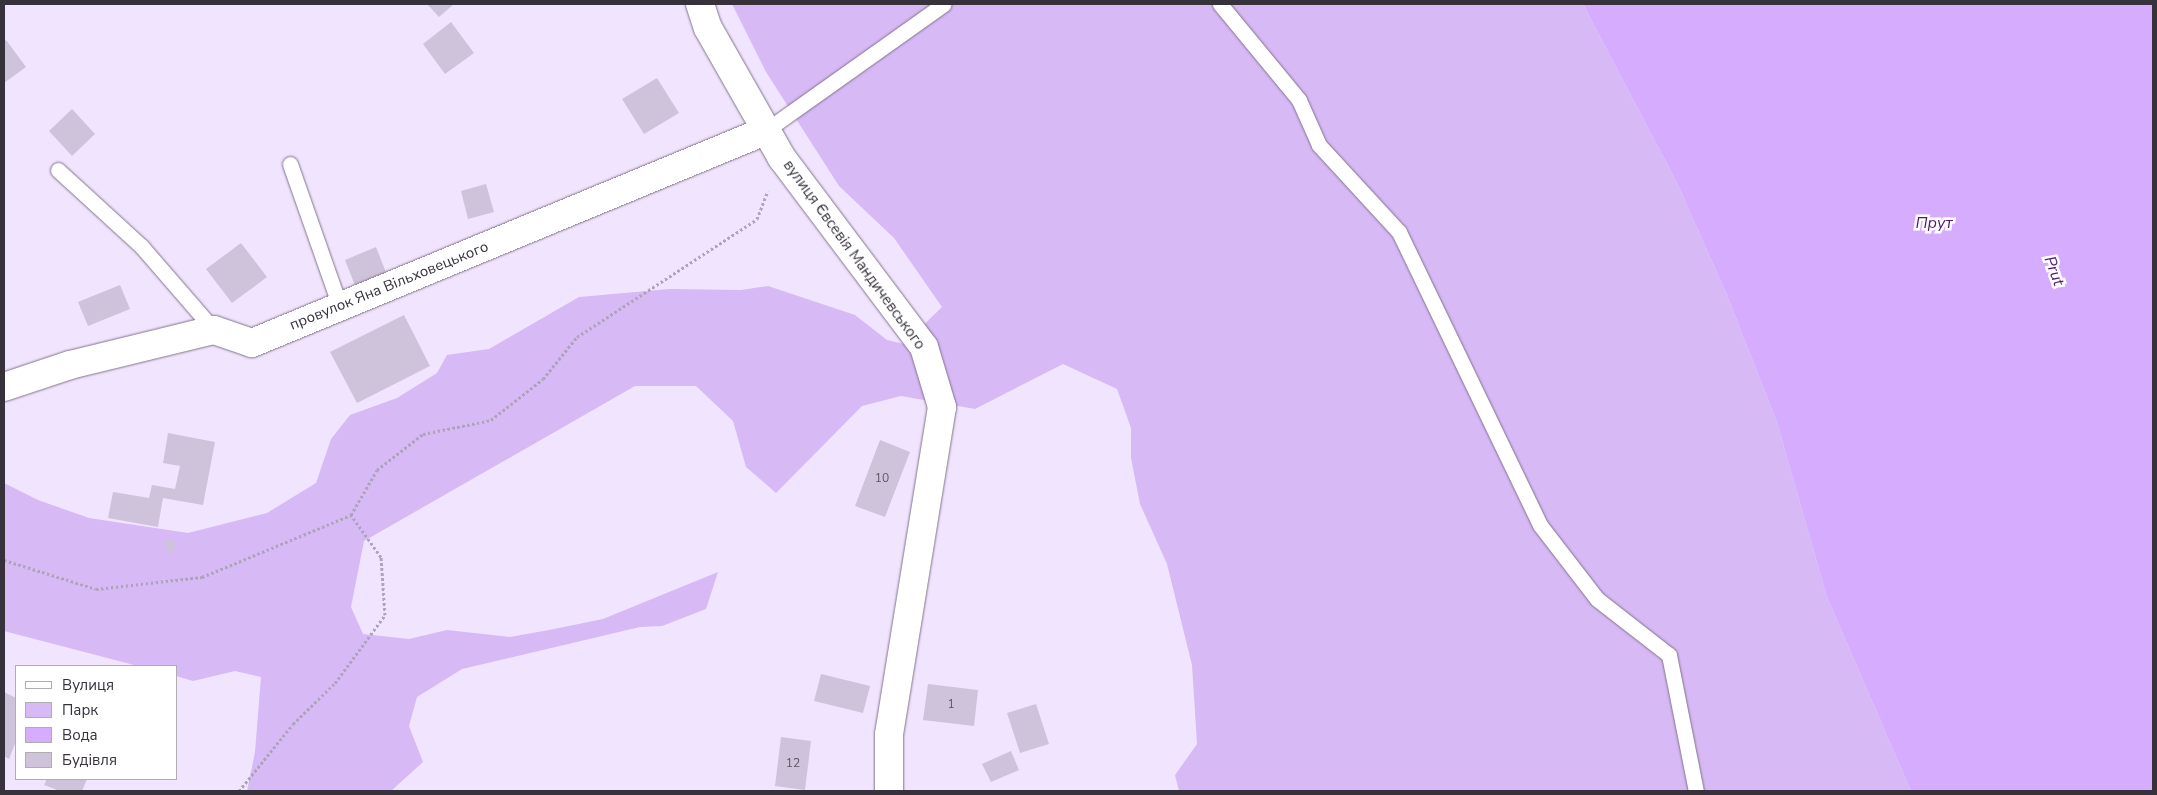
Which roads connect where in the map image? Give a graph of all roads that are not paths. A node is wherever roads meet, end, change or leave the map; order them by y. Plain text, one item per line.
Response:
1 (700, 4) edge
2 (944, 4) edge
3 (1220, 4) edge
4 (765, 131) junction
5 (290, 164) dead end
6 (58, 170) dead end
7 (340, 307) junction
8 (214, 330) junction
9 (4, 386) edge
10 (889, 791) edge
11 (1696, 791) edge

1 - 4 street, вулиця Євсевія Мандичевського
2 - 4 lane
3 - 11 lane
4 - 7 street, провулок Яна Вільховецького
4 - 10 street, вулиця Євсевія Мандичевського
5 - 7 lane
6 - 8 lane
7 - 8 street, провулок Яна Вільховецького
8 - 9 street

